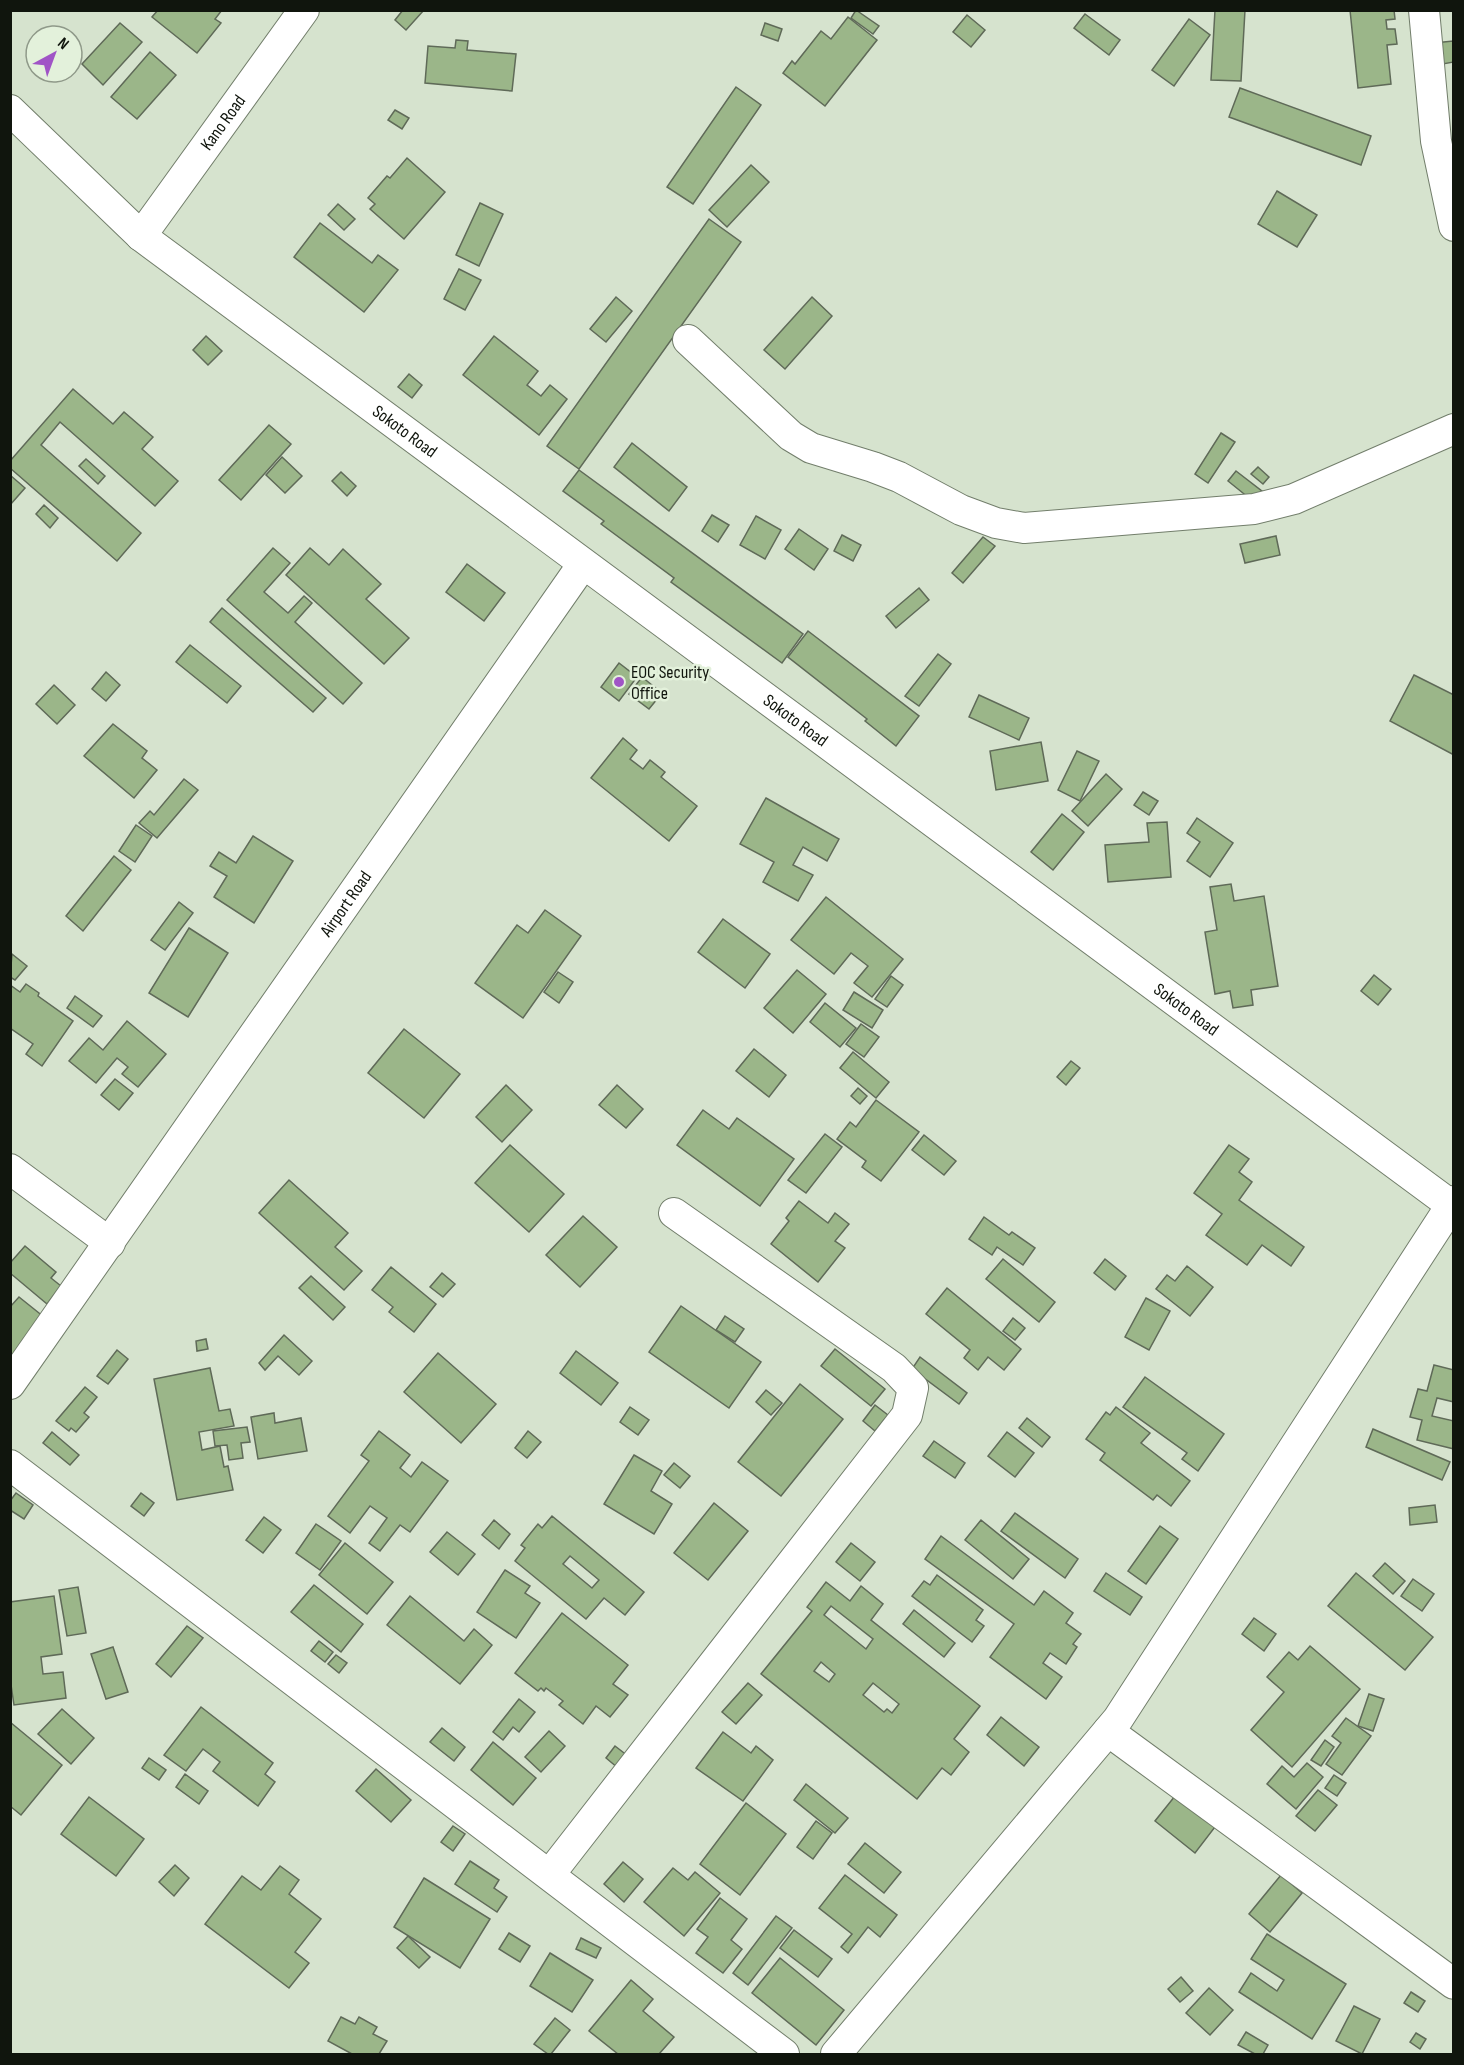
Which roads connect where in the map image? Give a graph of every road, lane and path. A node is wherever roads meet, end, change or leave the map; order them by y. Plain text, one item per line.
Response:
1 (304, 10) edge
2 (1424, 10) edge
3 (10, 110) edge
4 (1454, 226) edge
5 (141, 236) junction
6 (688, 340) dead end
7 (1454, 429) edge
8 (583, 564) junction
9 (10, 1169) edge
10 (1452, 1203) edge
11 (674, 1213) dead end
12 (110, 1243) junction
13 (10, 1384) edge
14 (10, 1465) edge
15 (1108, 1731) junction
16 (550, 1874) junction
17 (1454, 1984) edge
18 (784, 2055) edge
19 (836, 2055) edge

1 - 5 street, Kano Road
2 - 4 street
3 - 5 street, Sokoto Road
5 - 8 street, Sokoto Road
6 - 7 street
8 - 10 street, Sokoto Road
8 - 12 street, Airport Road
9 - 12 street
10 - 15 street
11 - 16 street
12 - 13 street, Airport Road
14 - 16 street
15 - 17 street
15 - 19 street
16 - 18 street

